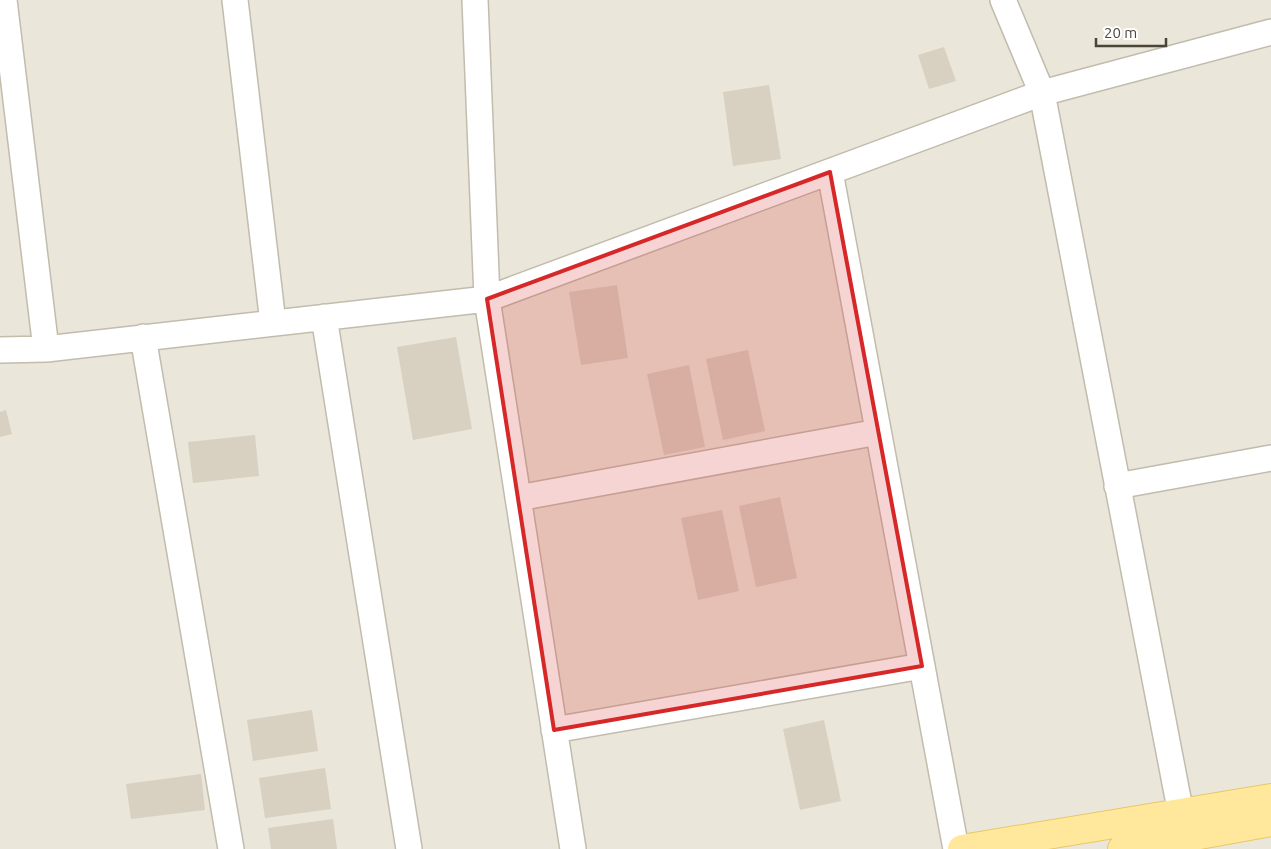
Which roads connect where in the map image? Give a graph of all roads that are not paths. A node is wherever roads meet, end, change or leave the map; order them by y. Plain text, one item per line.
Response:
1 (4, 0) edge
2 (235, 0) edge
3 (1003, 0) edge
4 (479, 1) edge
5 (1271, 32) edge
6 (1042, 93) junction
7 (830, 172) junction
8 (487, 299) junction
9 (324, 317) junction
10 (273, 323) junction
11 (143, 337) junction
12 (46, 349) junction
13 (0, 350) edge
14 (878, 432) junction
15 (1271, 458) edge
16 (1117, 486) junction
17 (518, 498) junction
18 (922, 666) junction
19 (554, 730) junction
20 (1271, 798) edge
21 (1271, 822) edge
22 (1189, 833) edge
23 (231, 849) edge
24 (409, 849) edge
25 (573, 849) edge
26 (956, 849) edge
27 (962, 849) edge
28 (1122, 849) edge

1 - 12 street
2 - 10 street
3 - 6 street
4 - 8 street
5 - 6 street
6 - 7 street
6 - 16 street
7 - 8 street
7 - 14 street
8 - 9 street
8 - 17 street
9 - 10 street
9 - 24 street
10 - 11 street
11 - 12 street
11 - 23 street
12 - 13 street
14 - 17 street
14 - 18 street
15 - 16 street
16 - 22 street
17 - 19 street
18 - 19 street
18 - 26 street
19 - 25 street
20 - 22 main road
21 - 22 main road
22 - 27 main road
22 - 28 main road

